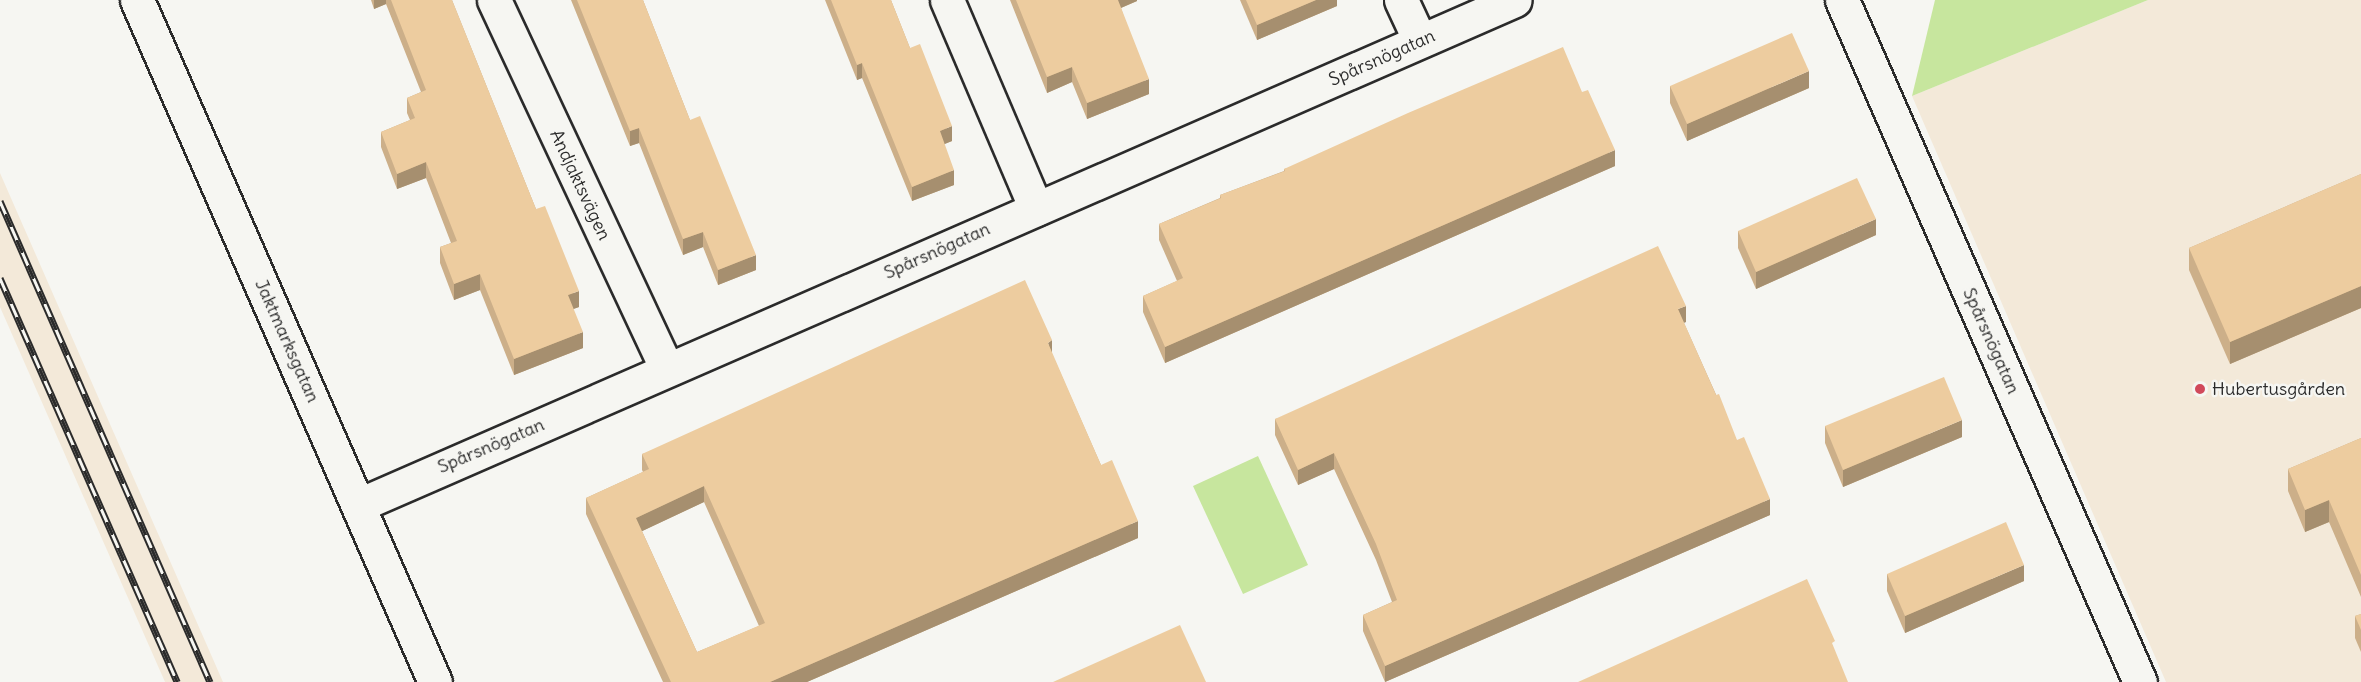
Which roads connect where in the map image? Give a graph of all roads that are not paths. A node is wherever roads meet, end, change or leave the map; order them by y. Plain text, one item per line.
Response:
1 (137, 0) edge
2 (494, 0) edge
3 (946, 0) edge
4 (1401, 0) edge
5 (1515, 0) edge
6 (1842, 0) edge
7 (1420, 41) junction
8 (1036, 209) junction
9 (667, 370) junction
10 (359, 505) junction
11 (435, 682) edge
12 (2140, 682) edge

1 - 10 street, Jaktmarksgatan
2 - 9 street, Andjaktsvägen
3 - 8 street
4 - 7 street
5 - 7 street, Spårsnögatan
6 - 12 street, Spårsnögatan
7 - 8 street, Spårsnögatan
8 - 9 street, Spårsnögatan
9 - 10 street, Spårsnögatan
10 - 11 street, Jaktmarksgatan

